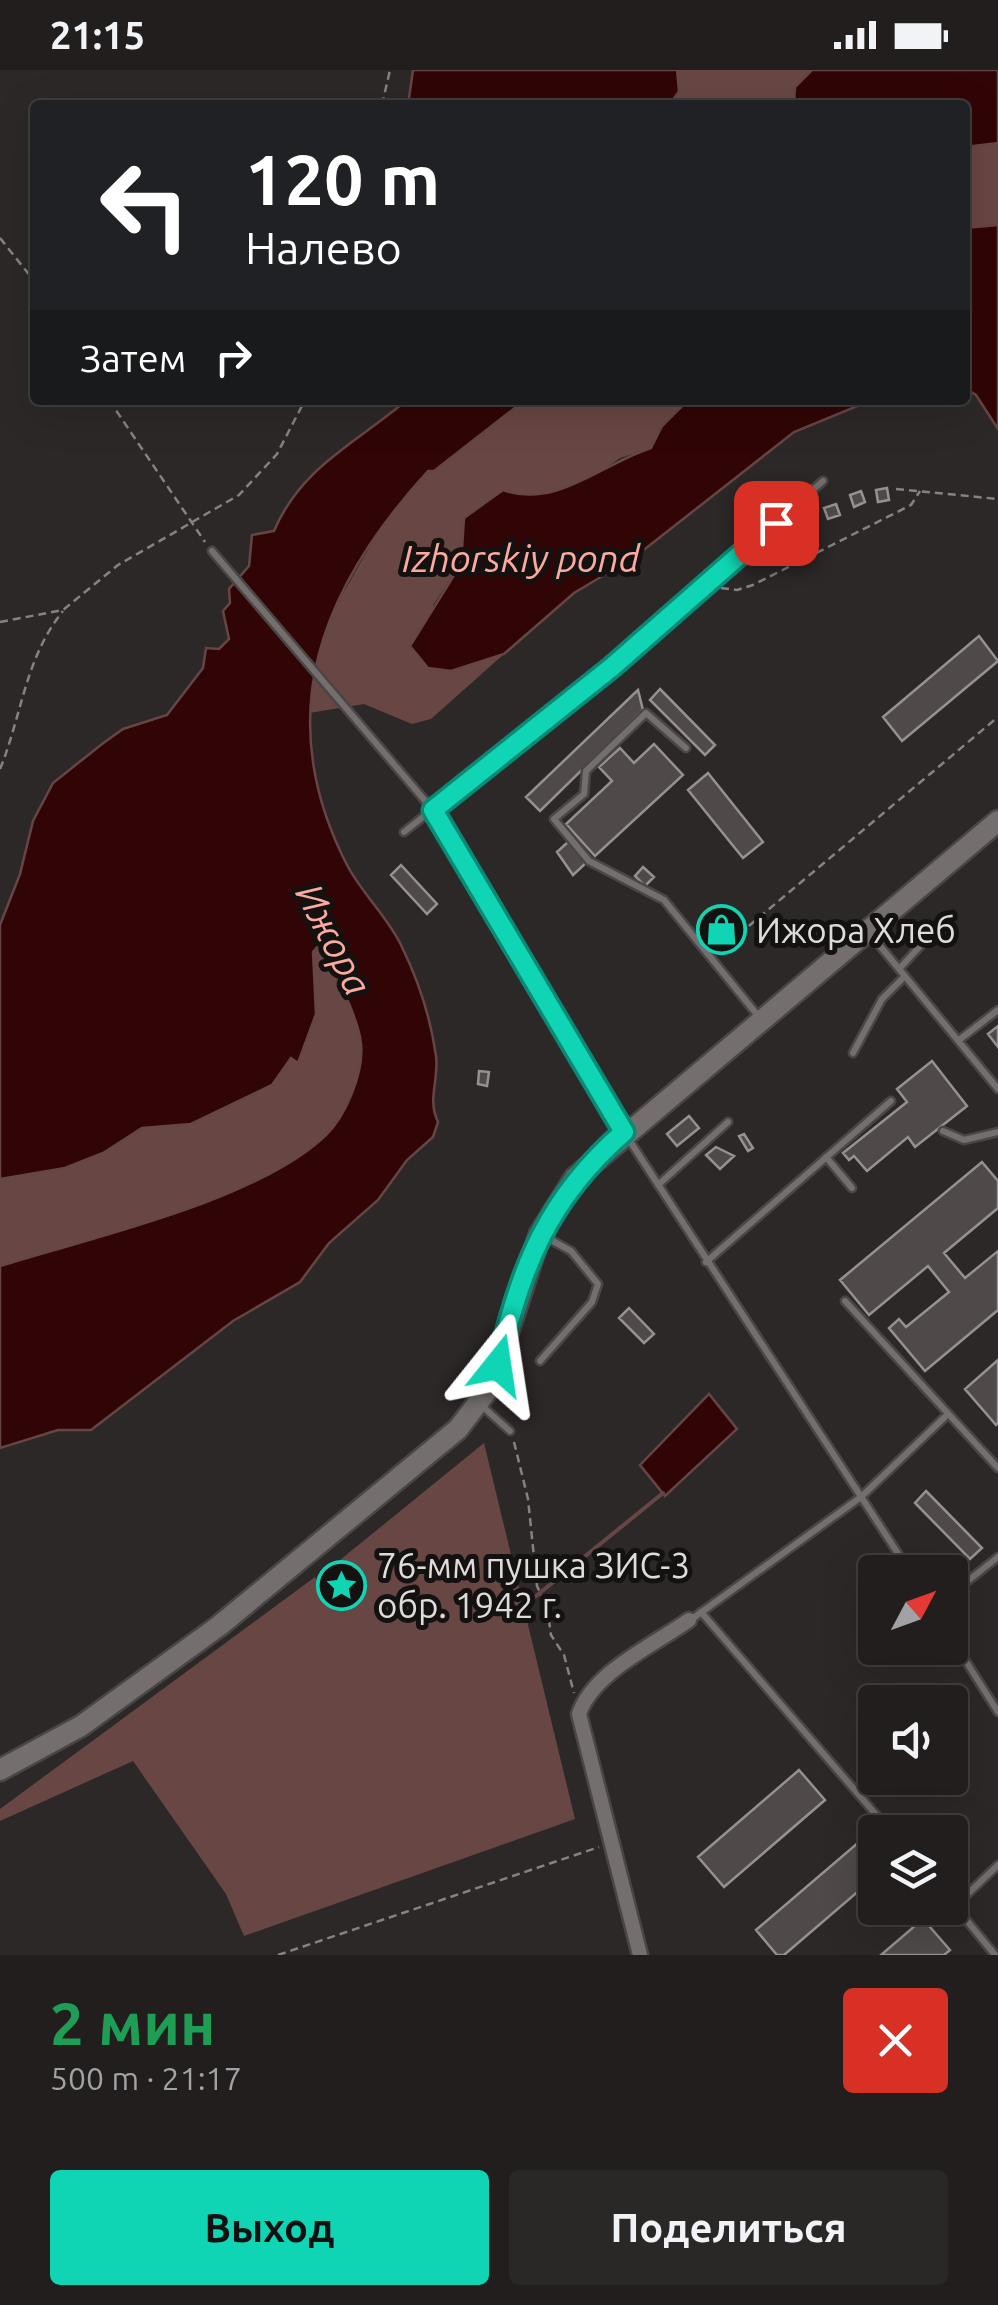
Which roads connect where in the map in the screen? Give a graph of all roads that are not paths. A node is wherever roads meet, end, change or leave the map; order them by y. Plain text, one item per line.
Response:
1 (824, 482) dead end
2 (212, 551) road end
3 (686, 748) dead end
4 (433, 810) junction
5 (998, 821) edge
6 (404, 832) dead end
7 (945, 919) dead end
8 (867, 930) junction
9 (902, 973) junction
10 (998, 1010) edge
11 (760, 1019) junction
12 (959, 1040) junction
13 (853, 1052) dead end
14 (998, 1089) edge
15 (891, 1101) dead end
16 (728, 1122) dead end
17 (943, 1130) dead end
18 (624, 1132) junction
19 (998, 1132) edge
20 (826, 1156) junction
21 (658, 1185) junction
22 (852, 1188) dead end
23 (540, 1234) junction
24 (706, 1262) junction
25 (846, 1301) dead end
26 (540, 1361) dead end
27 (480, 1404) junction
28 (948, 1414) junction
29 (510, 1431) road end
30 (998, 1468) edge
31 (861, 1497) junction
32 (899, 1555) edge
33 (998, 1557) edge
34 (968, 1581) edge
35 (695, 1616) junction
36 (968, 1664) edge
37 (998, 1712) edge
38 (0, 1770) edge
39 (876, 1815) edge
40 (998, 1866) edge
41 (968, 1890) edge
42 (968, 1922) edge
43 (640, 1955) edge
44 (995, 1955) edge

1 - 4 lane
2 - 4 lane
3 - 11 lane
4 - 6 lane
4 - 18 lane
5 - 8 main road
7 - 9 lane
8 - 9 lane
8 - 11 main road
9 - 12 lane
9 - 13 lane
10 - 12 lane
11 - 18 main road
12 - 14 lane
15 - 20 lane
16 - 21 lane
17 - 19 lane
18 - 21 lane
18 - 23 main road
20 - 22 lane
20 - 24 lane
21 - 24 lane
23 - 26 lane
23 - 27 main road
24 - 31 lane
25 - 28 lane
27 - 29 lane
27 - 38 main road
28 - 30 lane
28 - 31 lane
31 - 32 lane
31 - 35 lane
33 - 34 lane
35 - 39 lane
35 - 43 street
36 - 37 lane
40 - 41 lane
42 - 44 lane

